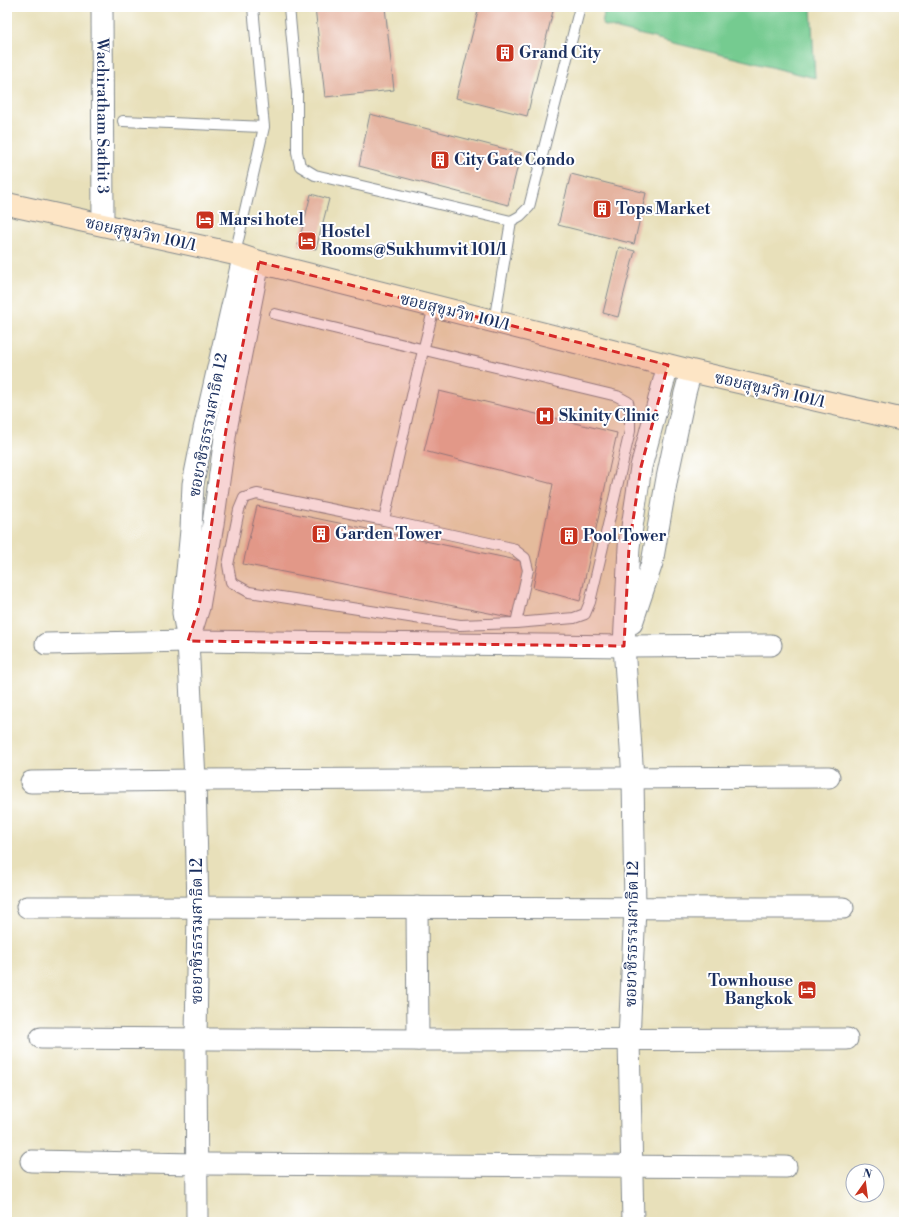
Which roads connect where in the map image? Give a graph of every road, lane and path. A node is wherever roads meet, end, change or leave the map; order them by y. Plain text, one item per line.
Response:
1 (102, 7) edge
2 (253, 7) edge
3 (289, 7) edge
4 (580, 7) edge
5 (123, 122) dead end
6 (264, 127) junction
7 (7, 204) edge
8 (511, 221) junction
9 (103, 225) junction
10 (245, 258) junction
11 (434, 307) junction
12 (276, 314) dead end
13 (494, 322) junction
14 (423, 349) junction
15 (668, 365) junction
16 (691, 371) junction
17 (904, 420) edge
18 (384, 520) junction
19 (516, 622) junction
20 (188, 641) junction
21 (46, 644) dead end
22 (771, 645) dead end
23 (624, 646) junction
24 (829, 777) dead end
25 (633, 778) junction
26 (195, 780) junction
27 (30, 782) dead end
28 (27, 907) dead end
29 (198, 907) junction
30 (417, 907) junction
31 (635, 908) junction
32 (843, 908) dead end
33 (41, 1038) dead end
34 (847, 1038) dead end
35 (196, 1039) junction
36 (418, 1040) junction
37 (629, 1040) junction
38 (31, 1161) dead end
39 (198, 1164) junction
40 (632, 1166) junction
41 (786, 1167) dead end
42 (197, 1222) edge
43 (633, 1222) edge

1 - 9 street, Wachiratham Sathit 3
2 - 6 lane
3 - 8 lane
4 - 8 lane
5 - 6 lane
6 - 10 lane
7 - 9 street, ซอยสุขุมวิท 101/1
8 - 13 lane
9 - 10 street, ซอยสุขุมวิท 101/1
10 - 11 street, ซอยสุขุมวิท 101/1
10 - 20 street, ซอยวชิรธรรมสาธิต 12
11 - 13 street, ซอยสุขุมวิท 101/1
11 - 14 lane
12 - 14 lane
13 - 15 street, ซอยสุขุมวิท 101/1
14 - 18 lane
14 - 19 lane
15 - 16 street, ซอยสุขุมวิท 101/1
15 - 23 street, ซอยวชิรธรรมสาธิต 12
16 - 17 street, ซอยสุขุมวิท 101/1
16 - 23 street, ซอยวชิรธรรมสาธิต 12
18 - 19 lane
18 - 19 lane
20 - 21 street
20 - 23 street
20 - 26 street, ซอยวชิรธรรมสาธิต 12
22 - 23 street
23 - 25 street, ซอยวชิรธรรมสาธิต 12
24 - 25 street
25 - 26 street
25 - 31 street, ซอยวชิรธรรมสาธิต 12
26 - 27 street
26 - 29 street, ซอยวชิรธรรมสาธิต 12
28 - 29 street
29 - 30 street
29 - 35 street, ซอยวชิรธรรมสาธิต 12
30 - 31 street
30 - 36 street
31 - 32 street
31 - 37 street, ซอยวชิรธรรมสาธิต 12
33 - 35 street
34 - 37 street
35 - 36 street
35 - 39 street, ซอยวชิรธรรมสาธิต 12
36 - 37 street
37 - 40 street, ซอยวชิรธรรมสาธิต 12
38 - 39 street
39 - 40 street
39 - 42 street, ซอยวชิรธรรมสาธิต 12
40 - 41 street
40 - 43 street, ซอยวชิรธรรมสาธิต 12

